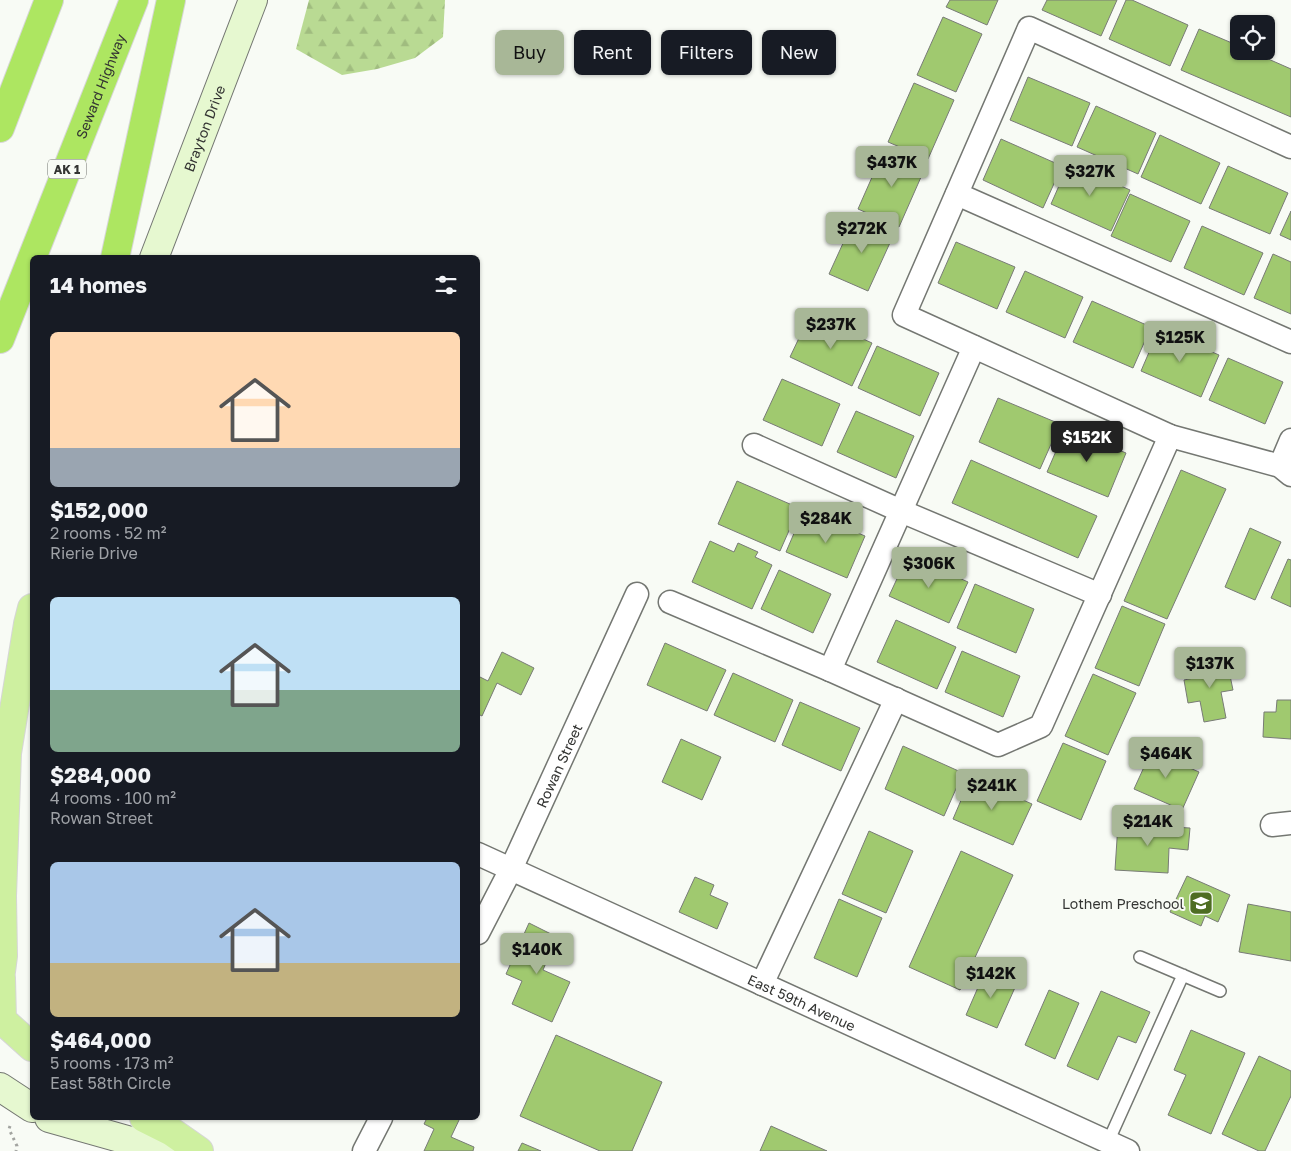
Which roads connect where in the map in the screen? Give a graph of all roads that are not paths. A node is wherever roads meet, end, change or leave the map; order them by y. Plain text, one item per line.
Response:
1 (49, 0) edge
2 (134, 0) edge
3 (171, 0) edge
4 (253, 0) edge
5 (0, 128) edge
6 (1291, 147) edge
7 (957, 194) junction
8 (33, 255) edge
9 (116, 255) edge
10 (155, 255) edge
11 (30, 262) edge
12 (0, 338) edge
13 (1291, 342) edge
14 (974, 347) junction
15 (1170, 436) junction
16 (1291, 440) edge
17 (754, 445) dead end
18 (1286, 470) edge
19 (901, 511) junction
20 (637, 594) dead end
21 (1100, 595) junction
22 (670, 602) dead end
23 (30, 616) edge
24 (830, 670) junction
25 (896, 699) junction
26 (480, 855) edge
27 (511, 869) junction
28 (480, 930) edge
29 (1140, 956) dead end
30 (1183, 975) junction
31 (0, 978) edge
32 (762, 984) junction
33 (1220, 991) dead end
34 (30, 1045) edge
35 (0, 1087) edge
36 (22, 1115) edge
37 (56, 1120) edge
38 (148, 1120) edge
39 (380, 1120) edge
40 (1118, 1147) edge
41 (166, 1151) edge
42 (199, 1151) edge
43 (364, 1151) edge

1 - 5 highway
2 - 8 highway, Seward Highway / AK 1
3 - 9 highway
4 - 10 main road, Brayton Drive
6 - 7 street
7 - 13 street
7 - 14 street
11 - 12 highway, Seward Highway / AK 1
14 - 15 street
14 - 19 street
15 - 18 street
15 - 21 street
16 - 18 street
17 - 19 street
19 - 21 street
19 - 24 street
20 - 27 street, Rowan Street
21 - 25 street
22 - 24 street
23 - 31 main road
24 - 25 street
25 - 32 street
26 - 27 street, East 59th Avenue
27 - 28 street, Rowan Street
27 - 32 street, East 59th Avenue
29 - 30 lane
30 - 33 lane
30 - 40 lane
31 - 34 main road
32 - 40 street, East 59th Avenue
35 - 36 main road
37 - 41 main road
38 - 42 main road
39 - 43 street

